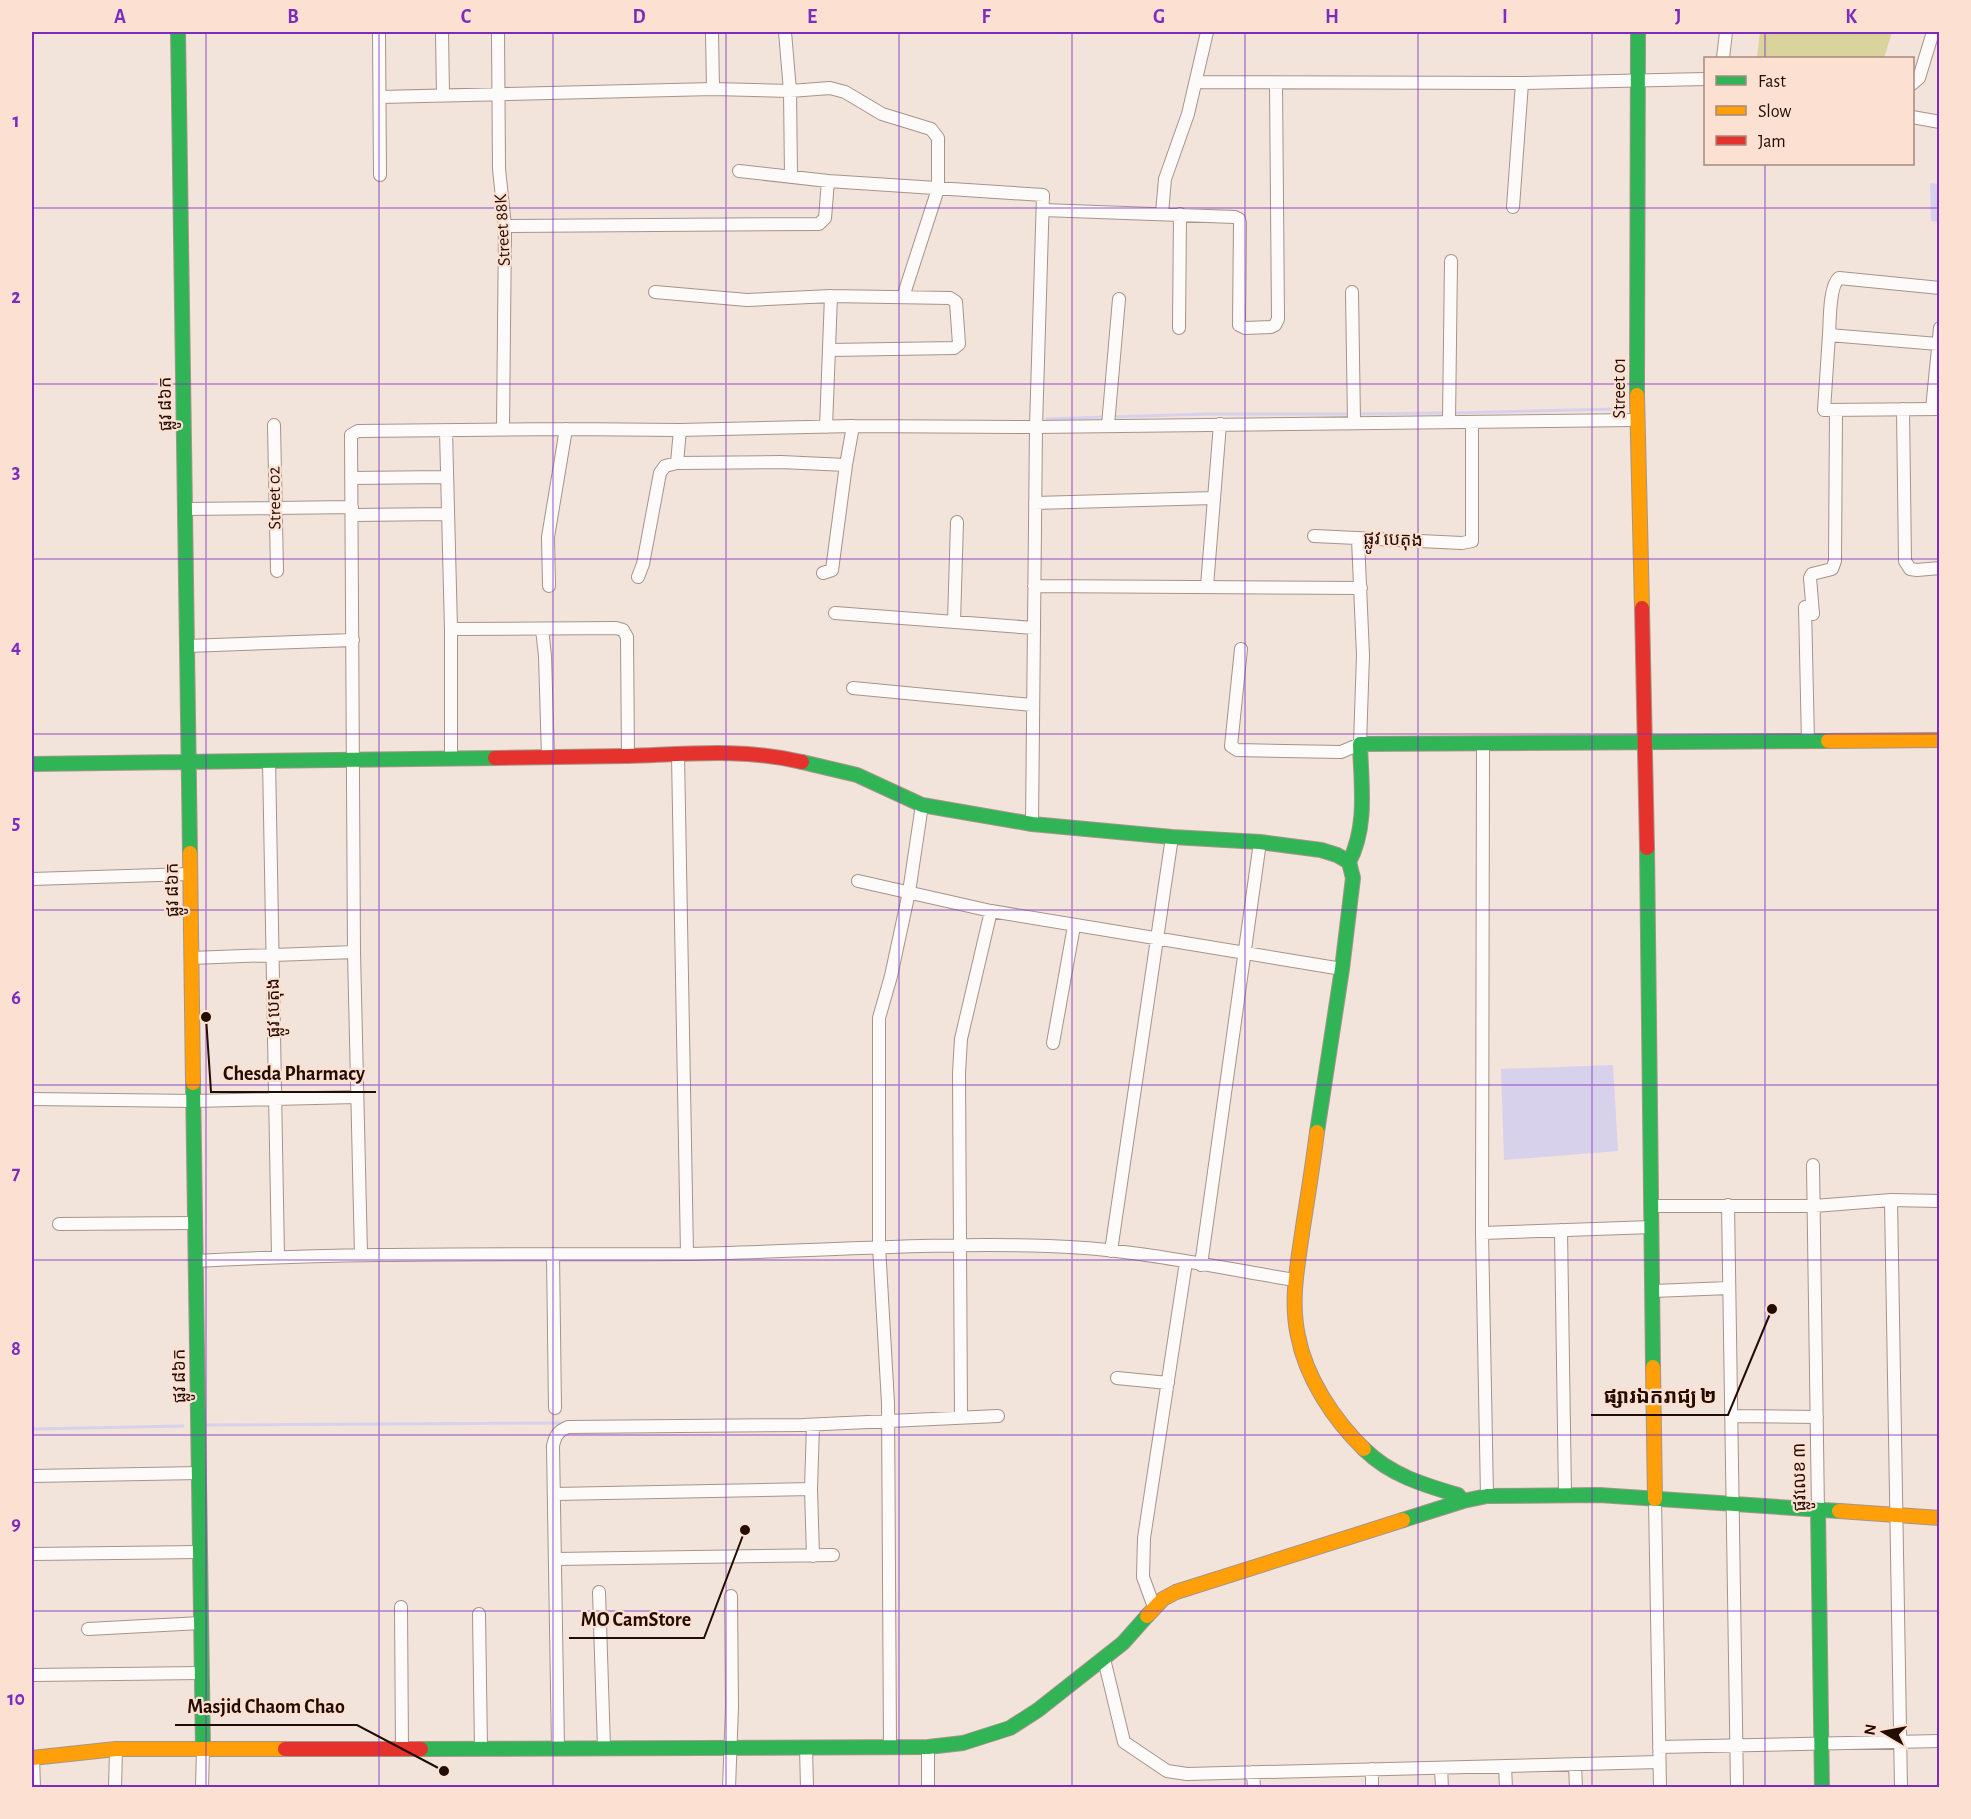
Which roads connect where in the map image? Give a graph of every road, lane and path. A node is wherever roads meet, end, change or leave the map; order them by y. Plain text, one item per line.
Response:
1 (178, 32) edge
2 (379, 32) edge
3 (442, 32) edge
4 (498, 32) edge
5 (712, 32) edge
6 (785, 32) edge
7 (1207, 32) edge
8 (1638, 32) edge
9 (1726, 32) edge
10 (1933, 32) edge
11 (1723, 57) edge
12 (1704, 79) edge
13 (1639, 80) junction
14 (1196, 82) junction
15 (1276, 82) junction
16 (1914, 82) edge
17 (1522, 83) junction
18 (712, 89) junction
19 (790, 91) junction
20 (498, 94) junction
21 (443, 95) junction
22 (380, 97) junction
23 (1914, 117) edge
24 (1940, 122) edge
25 (739, 171) dead end
26 (380, 175) dead end
27 (791, 176) junction
28 (828, 181) junction
29 (938, 189) junction
30 (1513, 207) dead end
31 (1043, 210) junction
32 (1161, 213) junction
33 (1180, 214) junction
34 (505, 226) junction
35 (1451, 261) dead end
36 (1940, 288) edge
37 (655, 292) dead end
38 (1352, 292) dead end
39 (831, 296) junction
40 (903, 297) junction
41 (1119, 299) dead end
42 (1179, 328) dead end
43 (1940, 328) edge
44 (1829, 335) junction
45 (1938, 344) edge
46 (830, 350) junction
47 (1904, 409) junction
48 (1936, 409) edge
49 (1836, 410) junction
50 (1449, 414) junction
51 (1109, 420) junction
52 (1637, 420) junction
53 (1354, 421) junction
54 (1472, 422) junction
55 (1220, 424) junction
56 (274, 425) dead end
57 (853, 426) junction
58 (826, 427) junction
59 (1036, 427) junction
60 (503, 429) junction
61 (566, 429) junction
62 (680, 430) junction
63 (446, 431) junction
64 (677, 463) junction
65 (846, 465) junction
66 (446, 477) junction
67 (351, 478) junction
68 (1214, 498) junction
69 (1035, 503) junction
70 (275, 508) junction
71 (185, 509) junction
72 (352, 511) junction
73 (447, 514) junction
74 (957, 522) dead end
75 (1314, 536) dead end
76 (1358, 539) junction
77 (1940, 568) edge
78 (277, 572) dead end
79 (823, 573) dead end
80 (638, 578) dead end
81 (549, 586) dead end
82 (1034, 586) junction
83 (1207, 586) junction
84 (1361, 588) junction
85 (835, 613) dead end
86 (954, 621) junction
87 (1034, 628) junction
88 (451, 629) junction
89 (542, 629) junction
90 (353, 640) junction
91 (187, 646) junction
92 (1241, 649) dead end
93 (853, 688) dead end
94 (1032, 705) junction
95 (1940, 740) edge
96 (1808, 742) junction
97 (1360, 744) junction
98 (1646, 744) junction
99 (1483, 745) junction
100 (678, 755) junction
101 (628, 756) junction
102 (548, 757) junction
103 (451, 758) junction
104 (354, 759) junction
105 (269, 760) junction
106 (189, 763) junction
107 (32, 764) edge
108 (922, 805) junction
109 (1032, 824) junction
110 (1172, 837) junction
111 (1260, 842) junction
112 (1349, 862) junction
113 (190, 874) junction
114 (32, 879) edge
115 (858, 881) dead end
116 (909, 892) junction
117 (991, 911) junction
118 (1074, 926) junction
119 (1156, 938) junction
120 (354, 952) junction
121 (1245, 954) junction
122 (273, 957) junction
123 (191, 958) junction
124 (1342, 969) junction
125 (1053, 1043) dead end
126 (356, 1097) junction
127 (32, 1099) edge
128 (275, 1100) junction
129 (194, 1101) junction
130 (1813, 1165) dead end
131 (1891, 1200) junction
132 (1940, 1201) edge
133 (1728, 1205) junction
134 (1652, 1206) junction
135 (1814, 1206) junction
136 (196, 1223) junction
137 (59, 1224) dead end
138 (1652, 1227) junction
139 (1561, 1230) junction
140 (1482, 1233) junction
141 (879, 1246) junction
142 (959, 1246) junction
143 (1111, 1251) junction
144 (553, 1254) junction
145 (687, 1254) junction
146 (361, 1255) junction
147 (278, 1256) junction
148 (196, 1261) junction
149 (1186, 1262) junction
150 (1201, 1265) junction
151 (1295, 1281) junction
152 (1729, 1288) junction
153 (1653, 1291) junction
154 (1117, 1378) dead end
155 (1168, 1383) junction
156 (555, 1408) dead end
157 (961, 1416) junction
158 (998, 1416) dead end
159 (1731, 1416) junction
160 (1817, 1417) junction
161 (887, 1420) junction
162 (813, 1425) junction
163 (199, 1473) junction
164 (32, 1476) edge
165 (811, 1489) junction
166 (554, 1494) junction
167 (1565, 1495) junction
168 (1487, 1496) junction
169 (1655, 1499) junction
170 (1463, 1501) junction
171 (1733, 1505) junction
172 (1818, 1511) junction
173 (1896, 1516) junction
174 (1940, 1518) edge
175 (200, 1552) junction
176 (32, 1554) edge
177 (833, 1555) dead end
178 (813, 1556) junction
179 (555, 1559) junction
180 (599, 1592) dead end
181 (730, 1596) dead end
182 (401, 1607) dead end
183 (1154, 1607) junction
184 (479, 1614) dead end
185 (201, 1623) junction
186 (88, 1629) dead end
187 (1104, 1659) junction
188 (202, 1673) junction
189 (32, 1675) edge
190 (1940, 1741) edge
191 (1900, 1742) junction
192 (1821, 1743) junction
193 (1737, 1745) junction
194 (806, 1747) junction
195 (890, 1747) junction
196 (928, 1747) junction
197 (1659, 1747) junction
198 (558, 1748) junction
199 (604, 1748) junction
200 (116, 1749) junction
201 (203, 1749) junction
202 (482, 1749) junction
203 (729, 1749) junction
204 (402, 1750) junction
205 (32, 1758) edge
206 (1659, 1762) junction
207 (1575, 1764) junction
208 (1505, 1766) junction
209 (1441, 1768) junction
210 (1372, 1769) junction
211 (1253, 1773) junction
212 (34, 1788) edge
213 (115, 1788) edge
214 (202, 1788) edge
215 (729, 1788) edge
216 (807, 1788) edge
217 (928, 1788) edge
218 (1254, 1788) edge
219 (1372, 1788) edge
220 (1442, 1788) edge
221 (1506, 1788) edge
222 (1576, 1788) edge
223 (1660, 1788) edge
224 (1737, 1788) edge
225 (1822, 1788) edge
226 (1901, 1788) edge

1 - 71 street, ផ្លូវ ៨៦ក
2 - 22 street
3 - 21 street
4 - 20 street, Street 88K
5 - 18 street
6 - 19 street
7 - 14 street
8 - 13 street, Street 01
9 - 11 street
10 - 16 street
12 - 13 street
13 - 17 street
13 - 52 street, Street 01
14 - 15 street
14 - 32 street
15 - 17 street
15 - 33 street
17 - 30 street
18 - 19 street
18 - 20 street
19 - 27 street
19 - 29 street
20 - 21 street
20 - 34 street, Street 88K
21 - 22 street
22 - 26 street
23 - 24 street
25 - 27 street
27 - 28 street
28 - 29 street
28 - 34 street
29 - 31 street
29 - 40 street
31 - 32 street
31 - 59 street
32 - 33 street
33 - 42 street
34 - 60 street, Street 88K
35 - 50 street
36 - 44 street
37 - 39 street
38 - 53 street
39 - 40 street
39 - 46 street
40 - 46 street
41 - 51 street
43 - 45 street
44 - 45 street
44 - 49 street
45 - 48 street
46 - 58 street
47 - 48 street
47 - 49 street
47 - 77 street
49 - 96 street
50 - 53 street
50 - 54 street
51 - 55 street
51 - 59 street
52 - 54 street
52 - 98 street, Street 01
53 - 55 street
54 - 76 street, ផ្លូវ បេតុង
55 - 68 street
56 - 70 street, Street 02
57 - 58 street
57 - 59 street
57 - 65 street
58 - 62 street
59 - 69 street
60 - 61 street
60 - 63 street
61 - 62 street
61 - 81 street
62 - 64 street
63 - 66 street
63 - 67 street
64 - 65 street
64 - 80 street
65 - 79 street
66 - 67 street
66 - 73 street
67 - 72 street
68 - 69 street
68 - 83 street
69 - 82 street
70 - 71 street
70 - 72 street
70 - 78 street, Street 02
71 - 91 street, ផ្លូវ ៨៦ក
72 - 73 street
72 - 90 street
73 - 88 street
74 - 86 street
75 - 76 street, ផ្លូវ បេតុង
76 - 84 street
82 - 83 street
82 - 87 street
83 - 84 street
84 - 97 street
85 - 86 street
86 - 87 street
87 - 94 street
88 - 89 street
88 - 103 street
89 - 101 street
89 - 102 street
90 - 91 street
90 - 104 street
91 - 106 street, ផ្លូវ ៨៦ក
92 - 97 street
93 - 94 street
94 - 109 street
95 - 96 street
96 - 98 street
97 - 99 street
97 - 112 street
98 - 99 street
98 - 134 street, Street 01
99 - 140 street
100 - 101 street
100 - 108 street
100 - 145 street
101 - 102 street
102 - 103 street
103 - 104 street
104 - 105 street
104 - 120 street
105 - 106 street
105 - 122 street, ផ្លូវ បេតុង
106 - 107 street
106 - 113 street, ផ្លូវ ៨៦ក
108 - 109 street
108 - 116 street
109 - 110 street
110 - 111 street
110 - 119 street
111 - 112 street
111 - 121 street
112 - 124 street
113 - 114 street
113 - 123 street, ផ្លូវ ៨៦ក
115 - 116 street
116 - 117 street
116 - 141 street
117 - 118 street
117 - 142 street
118 - 119 street
118 - 125 street
119 - 121 street
119 - 143 street
120 - 122 street
120 - 126 street
121 - 124 street
121 - 150 street
122 - 123 street
122 - 128 street, ផ្លូវ បេតុង
123 - 129 street, ផ្លូវ ៨៦ក
124 - 151 street
126 - 128 street
126 - 146 street
127 - 129 street
128 - 129 street
128 - 147 street, ផ្លូវ បេតុង
129 - 136 street, ផ្លូវ ៨៦ក
130 - 135 street, ផ្លូវលេខ ៣
131 - 132 street
131 - 135 street
131 - 173 street
133 - 134 street
133 - 135 street
133 - 152 street
134 - 138 street, Street 01
135 - 160 street, ផ្លូវលេខ ៣
136 - 137 street
136 - 148 street, ផ្លូវ ៨៦ក
138 - 139 street
138 - 153 street, Street 01
139 - 140 street
139 - 167 street
140 - 168 street
141 - 142 street
141 - 145 street
141 - 161 street
142 - 143 street
142 - 157 street
143 - 149 street
144 - 145 street
144 - 146 street
144 - 156 street
146 - 147 street
147 - 148 street
148 - 163 street, ផ្លូវ ៨៦ក
149 - 150 street
149 - 155 street
150 - 151 street
151 - 170 street
152 - 153 street
152 - 159 street
153 - 169 street, Street 01
154 - 155 street
155 - 183 street
157 - 158 street
157 - 161 street
159 - 160 street
159 - 171 street
160 - 172 street, ផ្លូវលេខ ៣
161 - 162 street
161 - 195 street
162 - 165 street
162 - 166 street
163 - 164 street
163 - 175 street, ផ្លូវ ៨៦ក
165 - 166 street
165 - 178 street
166 - 179 street
167 - 168 street
167 - 169 street
168 - 170 street
169 - 171 street
169 - 197 street
170 - 183 street
171 - 172 street
171 - 193 street
172 - 173 street
172 - 192 street, ផ្លូវលេខ ៣
173 - 174 street
173 - 191 street
175 - 176 street
175 - 185 street, ផ្លូវ ៨៦ក
177 - 178 street
178 - 179 street
179 - 198 street
180 - 199 street
181 - 203 street
182 - 204 street
183 - 187 street
184 - 202 street
185 - 186 street
185 - 188 street, ផ្លូវ ៨៦ក
187 - 196 street
187 - 211 street
188 - 189 street
188 - 201 street, ផ្លូវ ៨៦ក
190 - 191 street
191 - 192 street
191 - 226 street
192 - 193 street
192 - 225 street, ផ្លូវលេខ ៣
193 - 197 street
193 - 224 street
194 - 195 street
194 - 203 street
194 - 216 street
195 - 196 street
196 - 217 street
197 - 206 street
198 - 199 street
198 - 202 street
199 - 203 street
200 - 201 street
200 - 205 street
200 - 213 street
201 - 204 street
201 - 214 street
202 - 204 street
203 - 215 street
205 - 212 street
206 - 207 street
206 - 223 street
207 - 208 street
207 - 222 street
208 - 209 street
208 - 221 street
209 - 210 street
209 - 220 street
210 - 211 street
210 - 219 street
211 - 218 street

